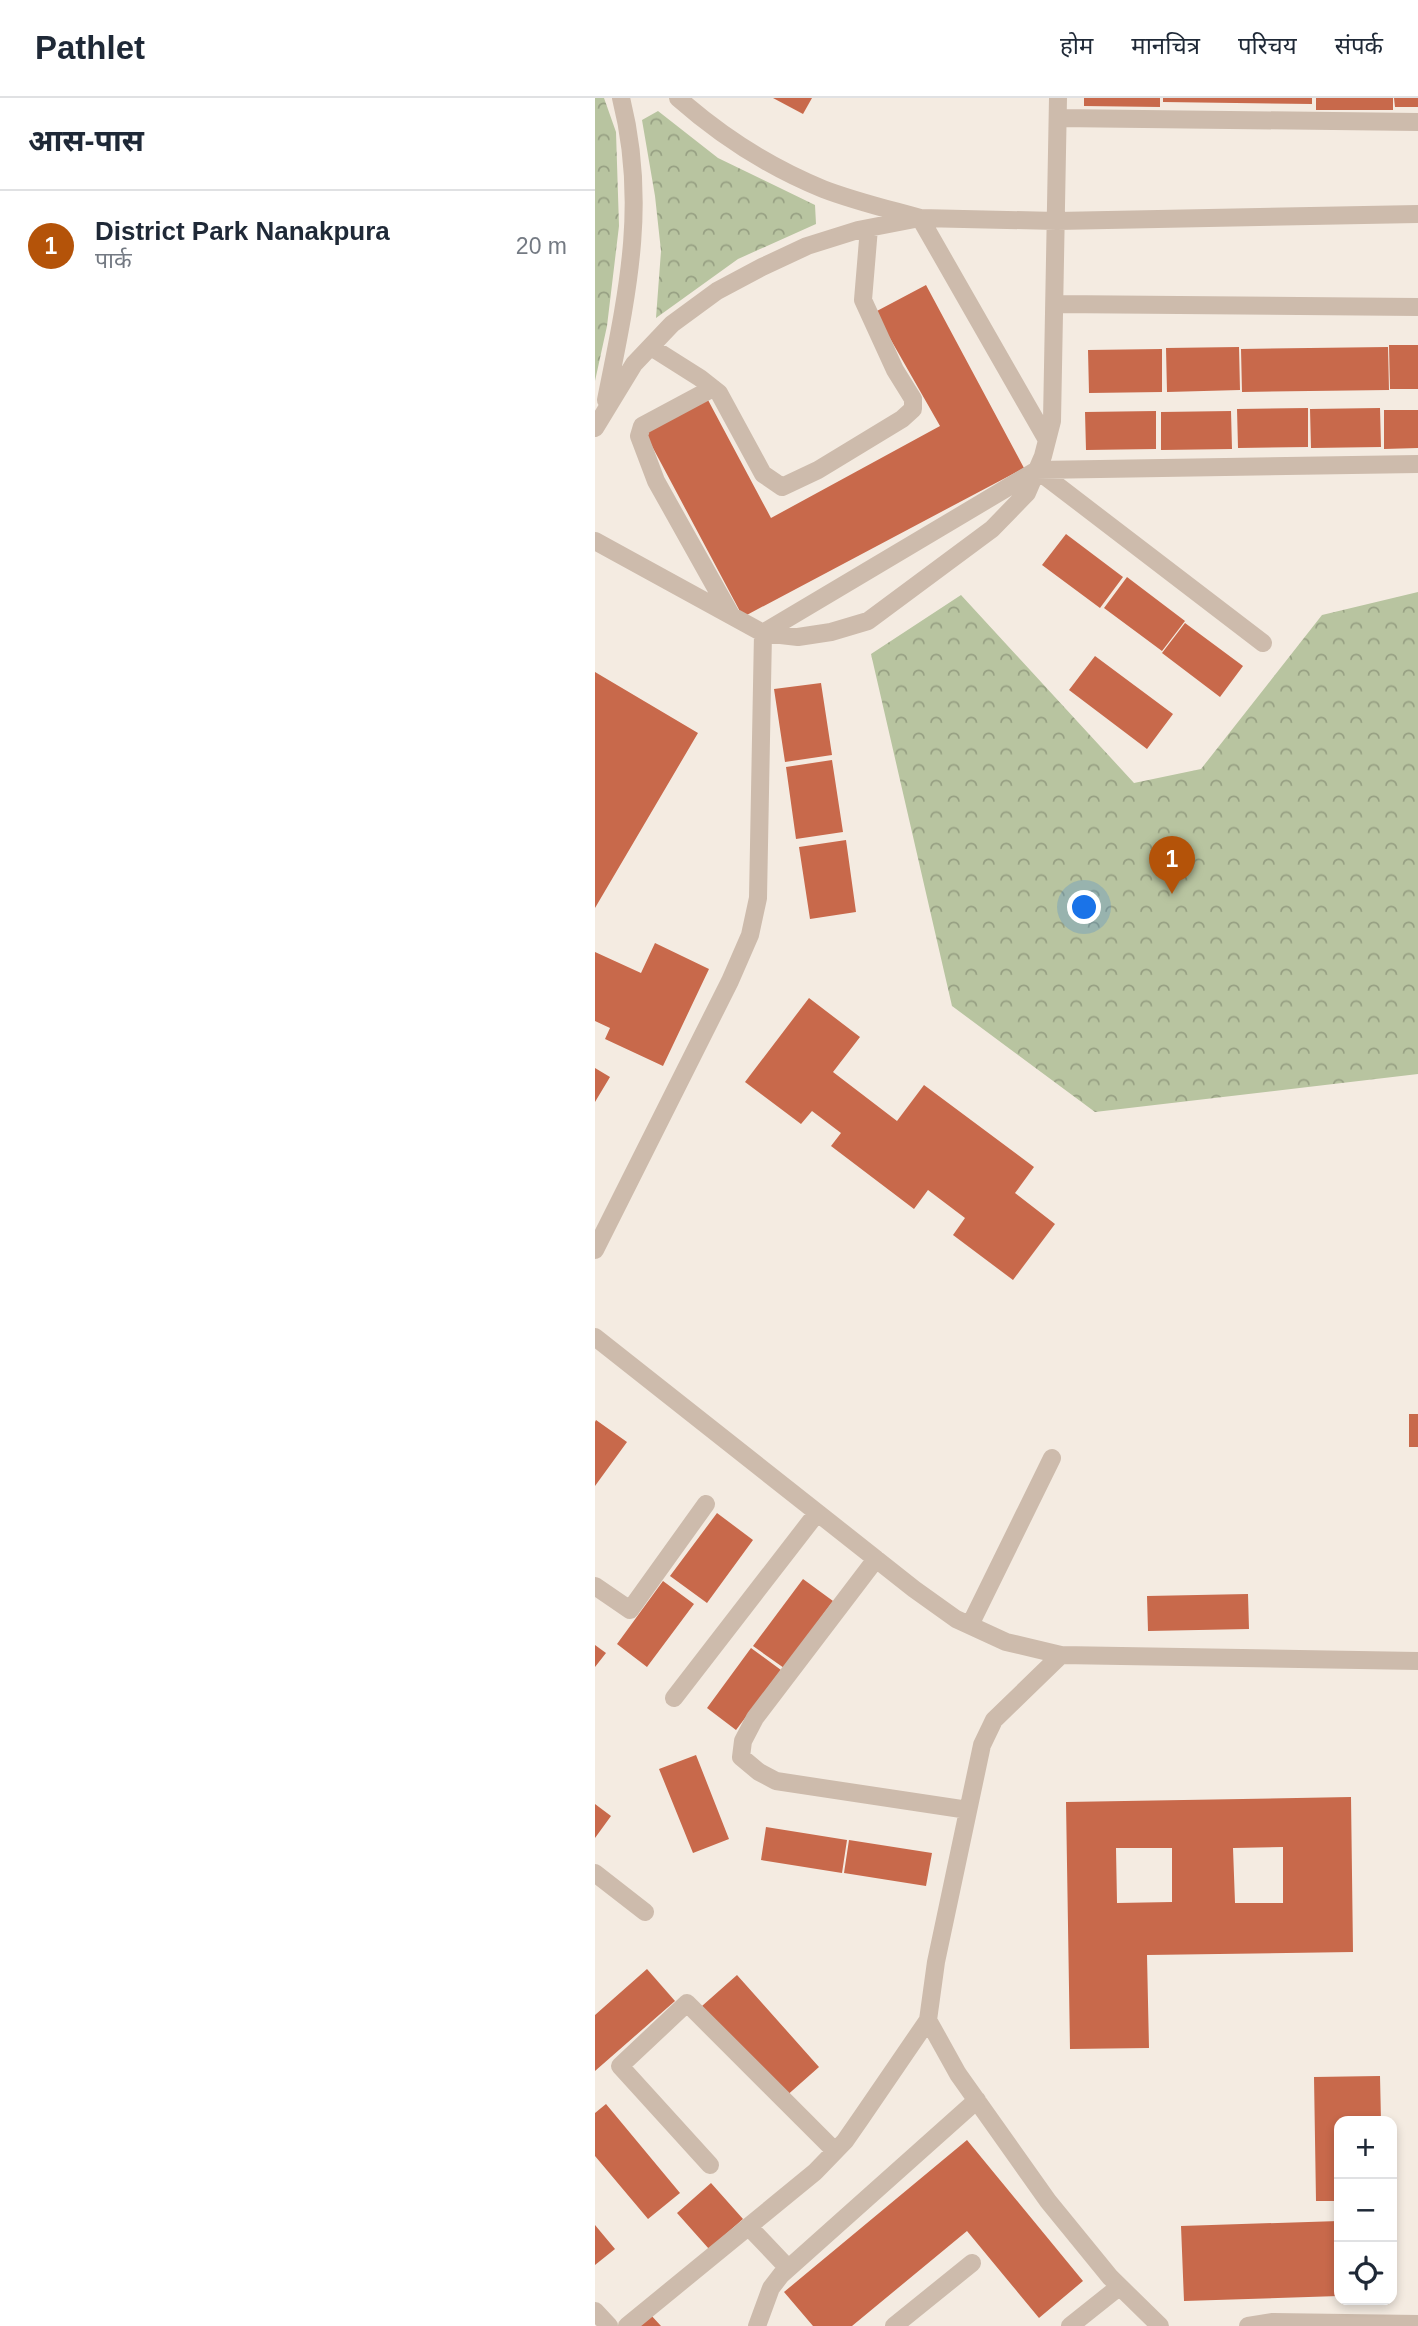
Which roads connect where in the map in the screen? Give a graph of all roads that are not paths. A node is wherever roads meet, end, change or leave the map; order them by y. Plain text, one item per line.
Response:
1 (621, 98) edge
2 (678, 98) edge
3 (1058, 98) edge
4 (1058, 118) junction
5 (1418, 122) edge
6 (1418, 214) edge
7 (920, 218) junction
8 (1057, 221) junction
9 (869, 228) junction
10 (1055, 304) junction
11 (1418, 307) edge
12 (650, 347) junction
13 (713, 388) junction
14 (599, 421) edge
15 (1047, 440) junction
16 (1418, 464) edge
17 (1037, 470) junction
18 (595, 541) edge
19 (731, 615) junction
20 (764, 633) junction
21 (1263, 643) dead end
22 (595, 1250) edge
23 (595, 1336) edge
24 (1052, 1458) dead end
25 (706, 1504) dead end
26 (817, 1513) junction
27 (876, 1559) junction
28 (595, 1586) edge
29 (970, 1625) junction
30 (1061, 1655) junction
31 (1418, 1661) edge
32 (674, 1698) dead end
33 (968, 1810) junction
34 (595, 1873) edge
35 (645, 1912) dead end
36 (929, 2020) junction
37 (977, 2100) junction
38 (835, 2151) junction
39 (710, 2165) dead end
40 (749, 2227) junction
41 (972, 2263) dead end
42 (788, 2268) junction
43 (1119, 2287) junction
44 (595, 2311) edge
45 (1418, 2324) edge
46 (609, 2326) edge
47 (627, 2326) edge
48 (757, 2326) edge
49 (894, 2326) edge
50 (1070, 2326) edge
51 (1160, 2326) edge
52 (1248, 2326) edge

1 - 14 street
2 - 7 street
3 - 4 street
4 - 5 street
4 - 8 street
6 - 8 street
7 - 8 street
7 - 9 street
7 - 15 street
8 - 10 street
9 - 12 street
9 - 13 street
10 - 11 street
10 - 15 street
12 - 13 street
12 - 14 street
13 - 19 street
15 - 17 street
16 - 17 street
17 - 20 street
17 - 20 street
17 - 21 street
18 - 19 street
19 - 20 street
20 - 22 street
23 - 26 street
24 - 29 street
25 - 28 street
26 - 27 street
26 - 32 street
27 - 29 street
27 - 33 street
29 - 30 street
30 - 31 street
30 - 33 street
33 - 36 street
34 - 35 street
36 - 37 street
36 - 38 street
37 - 42 street
37 - 43 street
38 - 39 street
38 - 40 street
40 - 42 street
40 - 47 street
41 - 49 street
42 - 48 street
43 - 50 street
43 - 51 street
44 - 46 street
45 - 52 street

